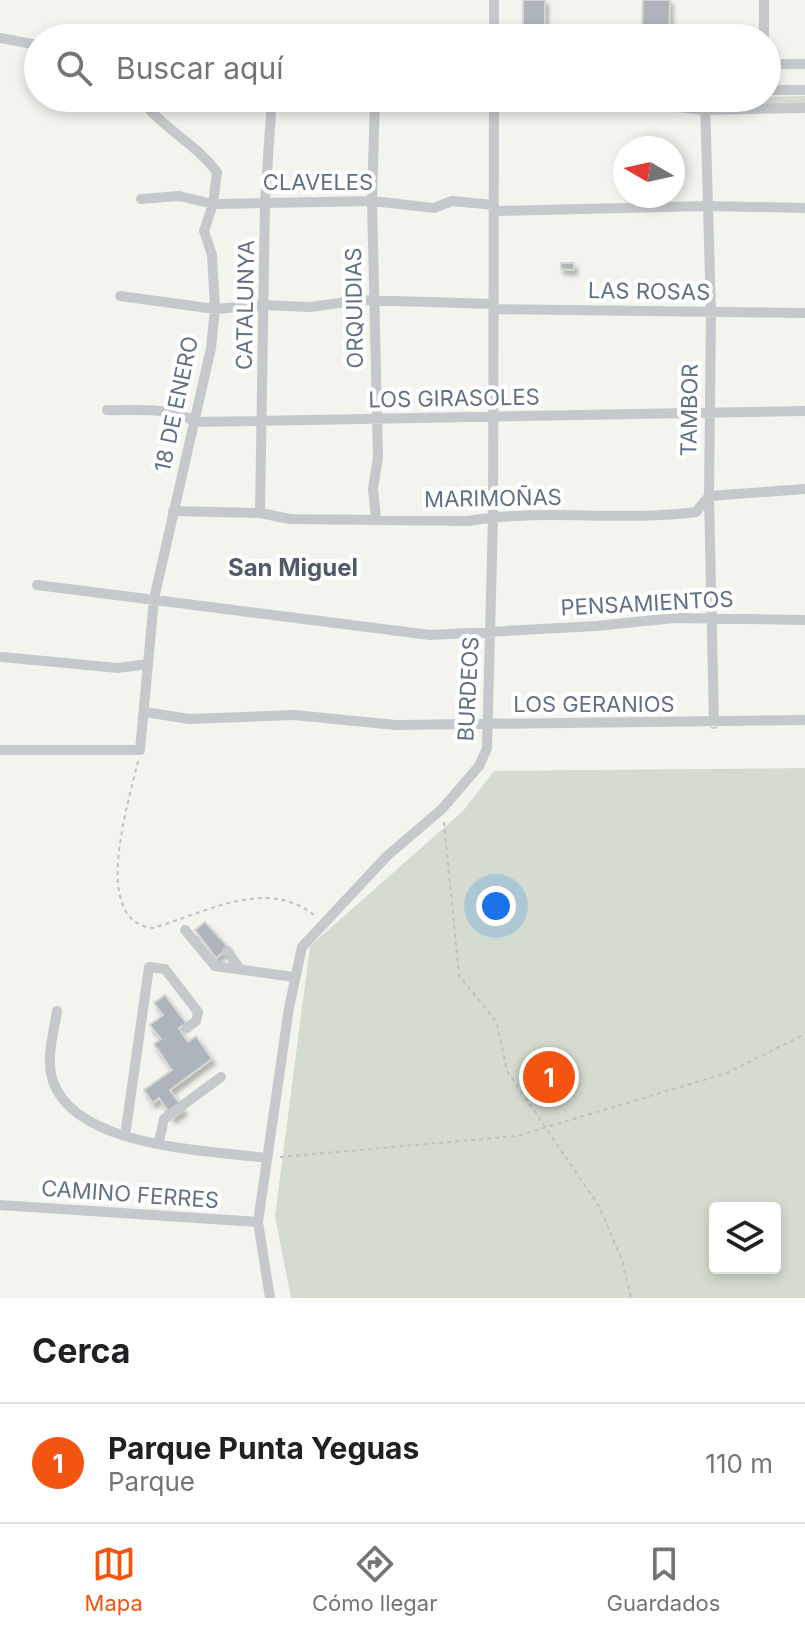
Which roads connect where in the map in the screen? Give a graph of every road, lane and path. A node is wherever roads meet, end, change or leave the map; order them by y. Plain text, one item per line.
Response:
1 (494, 0) edge
2 (764, 0) edge
3 (494, 24) edge
4 (764, 24) edge
5 (0, 38) edge
6 (24, 42) edge
7 (781, 64) edge
8 (805, 64) edge
9 (781, 90) edge
10 (805, 90) edge
11 (781, 108) edge
12 (805, 108) edge
13 (150, 112) edge
14 (271, 112) edge
15 (375, 112) edge
16 (494, 112) edge
17 (705, 112) edge
18 (141, 199) dead end
19 (372, 201) junction
20 (265, 203) junction
21 (213, 204) junction
22 (707, 206) junction
23 (494, 208) junction
24 (805, 208) edge
25 (120, 296) dead end
26 (374, 303) junction
27 (263, 305) junction
28 (493, 306) junction
29 (215, 309) junction
30 (711, 313) junction
31 (805, 313) edge
32 (107, 410) dead end
33 (709, 411) junction
34 (805, 411) edge
35 (493, 418) junction
36 (376, 419) junction
37 (264, 421) junction
38 (195, 422) junction
39 (805, 489) edge
40 (709, 496) junction
41 (173, 511) junction
42 (260, 513) junction
43 (493, 517) junction
44 (376, 518) junction
45 (37, 585) dead end
46 (154, 599) junction
47 (711, 617) junction
48 (805, 620) edge
49 (491, 631) junction
50 (2, 657) edge
51 (148, 664) junction
52 (145, 712) junction
53 (805, 720) edge
54 (490, 724) junction
55 (714, 724) junction
56 (0, 750) edge
57 (140, 750) junction
58 (442, 809) junction
59 (322, 922) junction
60 (185, 930) dead end
61 (227, 951) dead end
62 (240, 969) junction
63 (294, 977) junction
64 (57, 1011) dead end
65 (187, 1028) dead end
66 (805, 1034) edge
67 (221, 1077) dead end
68 (546, 1128) junction
69 (125, 1136) junction
70 (159, 1142) junction
71 (267, 1158) junction
72 (0, 1205) edge
73 (258, 1222) junction
74 (270, 1298) edge
75 (631, 1298) edge

1 - 3 street
2 - 4 street
5 - 6 street
7 - 8 street
9 - 10 street
11 - 12 street
13 - 21 street, 18 DE ENERO
14 - 20 street, CATALUNYA
15 - 19 street, ORQUIDIAS
16 - 23 street, BURDEOS
17 - 22 street, TAMBOR
18 - 21 street, CLAVELES
19 - 20 street, CLAVELES
19 - 23 street, CLAVELES
19 - 26 street, ORQUIDIAS
20 - 21 street, CLAVELES
20 - 27 street, CATALUNYA
21 - 29 street, 18 DE ENERO
22 - 23 street, CLAVELES
22 - 24 street, CLAVELES
22 - 30 street, TAMBOR
23 - 28 street, BURDEOS
25 - 29 street, LAS ROSAS
26 - 27 street, LAS ROSAS
26 - 28 street, LAS ROSAS
26 - 36 street, ORQUIDIAS
27 - 29 street, LAS ROSAS
27 - 37 street, CATALUNYA
28 - 30 street, LAS ROSAS
28 - 35 street, BURDEOS
29 - 38 street, 18 DE ENERO
30 - 31 street, LAS ROSAS
30 - 33 street, TAMBOR
32 - 38 street, LOS GIRASOLES
33 - 34 street, LOS GIRASOLES
33 - 35 street, LOS GIRASOLES
33 - 40 street, TAMBOR
35 - 36 street, LOS GIRASOLES
35 - 43 street, BURDEOS
36 - 37 street, LOS GIRASOLES
36 - 44 street, ORQUIDIAS
37 - 38 street, LOS GIRASOLES
37 - 42 street, CATALUNYA
38 - 41 street, 18 DE ENERO
39 - 40 street, MARIMOÑAS
40 - 43 street, MARIMOÑAS
40 - 47 street, TAMBOR
41 - 42 street, MARIMOÑAS
41 - 46 street, 18 DE ENERO
42 - 44 street, MARIMOÑAS
43 - 44 street, MARIMOÑAS
43 - 49 street, BURDEOS
45 - 46 street, PENSAMIENTOS
46 - 49 street, PENSAMIENTOS
46 - 51 street, 18 DE ENERO
47 - 48 street, PENSAMIENTOS
47 - 49 street, PENSAMIENTOS
47 - 55 street, TAMBOR
49 - 54 street, BURDEOS
50 - 51 street
51 - 52 street, 18 DE ENERO
52 - 54 street, LOS GERANIOS
52 - 57 street, 18 DE ENERO
53 - 55 street, LOS GERANIOS
54 - 55 street, LOS GERANIOS
54 - 58 street, BURDEOS
56 - 57 street
57 - 59 path
58 - 59 street, BURDEOS
58 - 68 path
59 - 63 street, BURDEOS
60 - 62 street
61 - 62 street
62 - 63 street
63 - 71 street, BURDEOS
64 - 69 street
65 - 69 street
66 - 68 path
67 - 70 street
68 - 71 path
68 - 75 path
69 - 70 street
70 - 71 street
71 - 73 street, BURDEOS
72 - 73 street, CAMINO FERRES
73 - 74 street, BURDEOS

